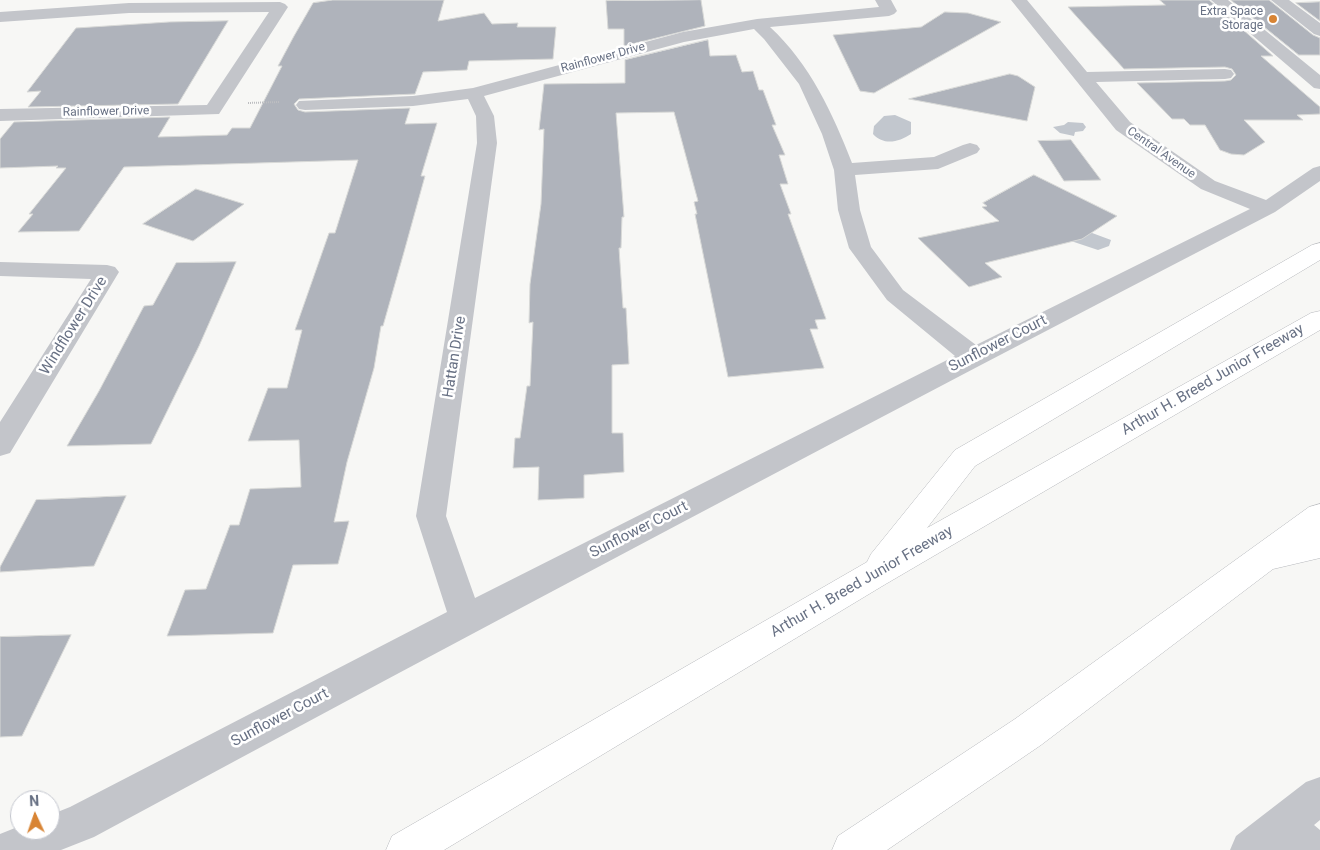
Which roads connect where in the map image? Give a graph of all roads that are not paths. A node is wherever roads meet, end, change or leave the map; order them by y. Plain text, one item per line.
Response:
1 (883, 0) edge
2 (1019, 0) edge
3 (1219, 0) edge
4 (1279, 0) edge
5 (0, 17) edge
6 (764, 30) junction
7 (1320, 31) edge
8 (1225, 74) dead end
9 (1082, 77) junction
10 (1320, 84) edge
11 (474, 93) junction
12 (305, 105) road end
13 (0, 115) edge
14 (970, 149) dead end
15 (844, 170) junction
16 (1320, 172) edge
17 (1268, 208) junction
18 (1320, 250) edge
19 (0, 269) edge
20 (1320, 319) edge
21 (974, 356) junction
22 (0, 445) edge
23 (1320, 516) edge
24 (1320, 545) edge
25 (1260, 559) junction
26 (873, 575) junction
27 (466, 619) junction
28 (1320, 796) edge
29 (1284, 824) junction
30 (9, 850) edge
31 (406, 850) edge
32 (852, 850) edge
33 (1250, 850) edge
34 (1312, 850) edge

1 - 6 street, Rainflower Drive
2 - 9 street, Central Avenue
3 - 10 street
4 - 7 street
5 - 13 street, Rainflower Drive
6 - 11 street, Rainflower Drive
6 - 15 street
8 - 9 street
9 - 17 street, Central Avenue
11 - 12 street, Rainflower Drive
11 - 27 street, Hattan Drive
14 - 15 street
15 - 21 street
16 - 17 street, Sunflower Court
17 - 21 street, Sunflower Court
18 - 26 highway
19 - 22 street, Windflower Drive
20 - 26 highway, Arthur H. Breed Junior Freeway
21 - 27 street, Sunflower Court
23 - 25 highway
24 - 25 highway
25 - 32 highway
26 - 31 highway, Arthur H. Breed Junior Freeway
27 - 30 street, Sunflower Court
28 - 29 street
29 - 33 street
29 - 34 street

